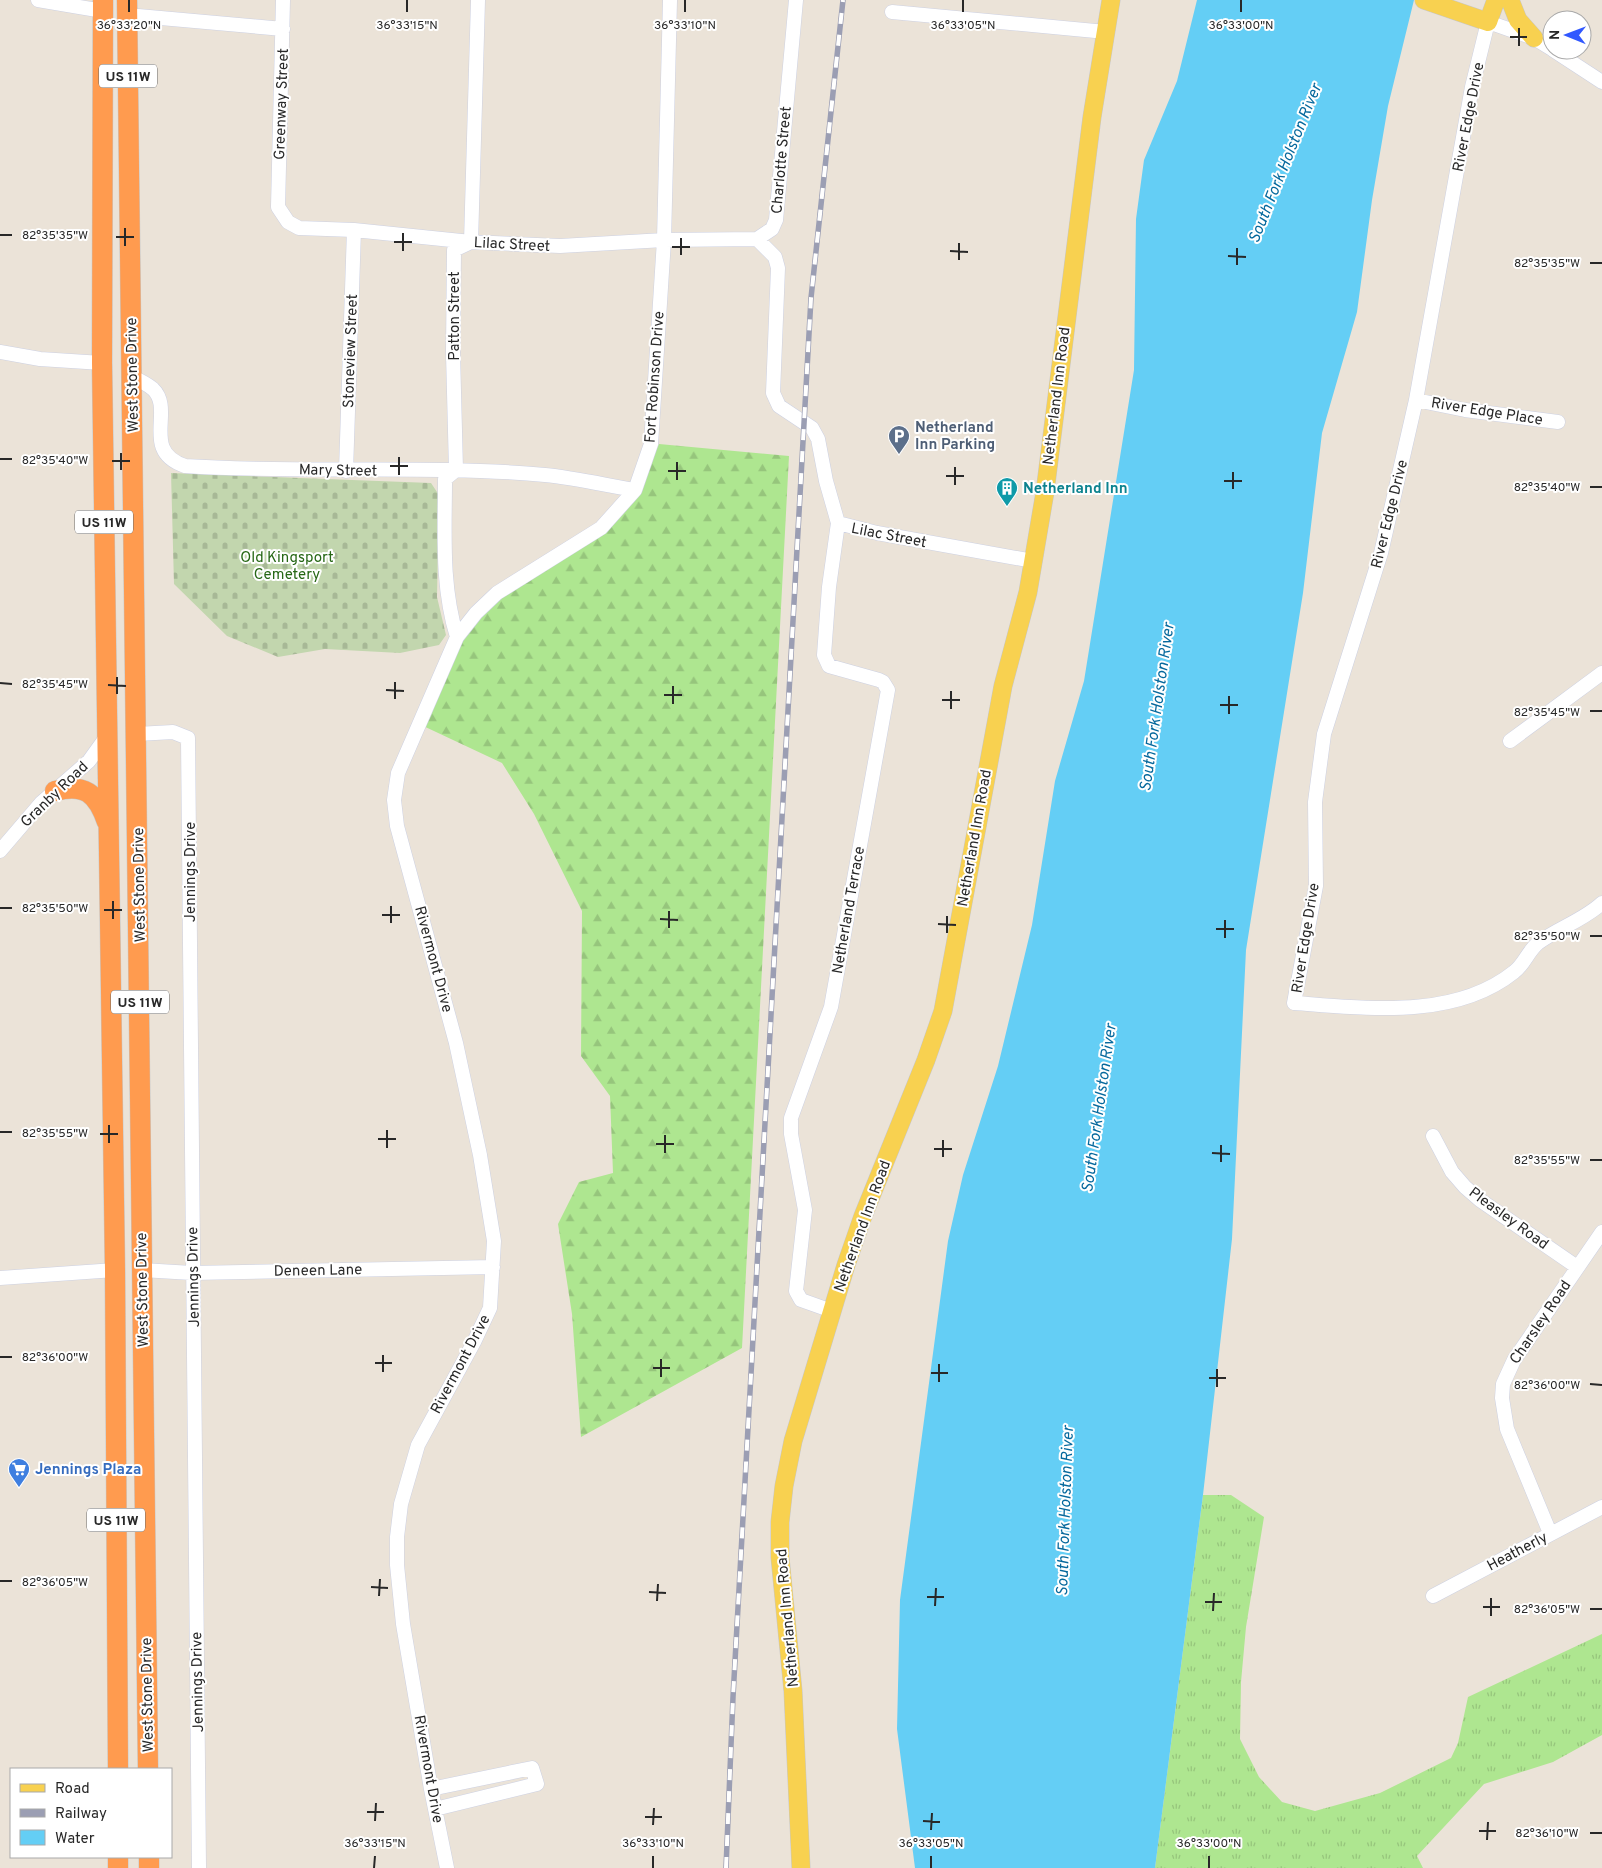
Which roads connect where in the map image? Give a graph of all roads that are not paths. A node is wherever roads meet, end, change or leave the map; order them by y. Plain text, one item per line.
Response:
1 (38, 0) edge
2 (283, 0) edge
3 (478, 0) edge
4 (670, 0) edge
5 (796, 0) edge
6 (1111, 0) edge
7 (1496, 0) edge
8 (1510, 0) edge
9 (1434, 1) edge
10 (103, 6) edge
11 (127, 8) edge
12 (892, 12) dead end
13 (1488, 22) junction
14 (283, 29) junction
15 (1106, 32) junction
16 (1534, 38) junction
17 (1542, 43) edge
18 (1568, 60) edge
19 (1602, 82) edge
20 (129, 137) junction
21 (102, 160) junction
22 (278, 207) joint
23 (354, 230) junction
24 (757, 239) junction
25 (664, 240) junction
26 (471, 242) junction
27 (0, 352) edge
28 (102, 363) junction
29 (132, 376) junction
30 (1416, 400) junction
31 (1558, 422) dead end
32 (456, 470) junction
33 (346, 471) junction
34 (635, 490) junction
35 (838, 523) junction
36 (1032, 561) junction
37 (457, 637) junction
38 (1602, 673) edge
39 (137, 734) junction
40 (107, 736) junction
41 (1510, 742) dead end
42 (398, 773) joint
43 (55, 791) junction
44 (109, 829) junction
45 (0, 851) edge
46 (1602, 903) edge
47 (1433, 1136) dead end
48 (1602, 1232) edge
49 (493, 1267) junction
50 (1577, 1267) junction
51 (115, 1270) junction
52 (142, 1270) junction
53 (192, 1273) junction
54 (0, 1278) edge
55 (832, 1311) junction
56 (1602, 1507) edge
57 (1550, 1533) junction
58 (1433, 1596) dead end
59 (118, 1768) edge
60 (148, 1768) edge
61 (431, 1789) junction
62 (435, 1809) junction
63 (200, 1868) edge
64 (447, 1868) edge
65 (800, 1868) edge

1 - 10 street
2 - 14 street, Greenway Street
3 - 26 street
4 - 25 street, Fort Robinson Drive
5 - 24 street, Charlotte Street
6 - 15 main road, Netherland Inn Road
7 - 13 main road
8 - 16 main road
9 - 13 main road
10 - 11 highway
10 - 21 highway, West Stone Drive / US 11W
11 - 14 street
11 - 20 highway, West Stone Drive / US 11W
12 - 15 street
13 - 16 street
13 - 30 street, River Edge Drive
14 - 22 street, Greenway Street
15 - 36 main road, Netherland Inn Road
16 - 17 street
18 - 19 street
20 - 21 highway
20 - 29 highway, West Stone Drive / US 11W
21 - 28 highway, West Stone Drive / US 11W
22 - 23 street, Lilac Street
23 - 26 street, Lilac Street
23 - 33 street, Stoneview Street
24 - 25 street, Lilac Street
24 - 35 street, Lilac Street
25 - 26 street, Lilac Street
25 - 34 street, Fort Robinson Drive
26 - 32 street, Patton Street
27 - 28 street
28 - 29 highway
28 - 40 highway, West Stone Drive / US 11W
29 - 33 street, Mary Street
29 - 39 highway, West Stone Drive / US 11W
30 - 31 street, River Edge Place
30 - 46 street, River Edge Drive
32 - 33 street, Mary Street
32 - 34 street, Mary Street
32 - 37 street
34 - 37 street, Fort Robinson Drive
35 - 36 street, Lilac Street
35 - 55 street, Netherland Terrace
36 - 55 main road, Netherland Inn Road
37 - 42 street, Fort Robinson Drive
38 - 41 street
39 - 40 highway
39 - 52 highway, West Stone Drive / US 11W
39 - 53 street, Jennings Drive
40 - 43 street, Granby Road
40 - 44 highway, West Stone Drive / US 11W
42 - 49 street, Rivermont Drive
43 - 44 highway
43 - 45 street, Granby Road
44 - 51 highway, West Stone Drive / US 11W
47 - 50 street, Pleasley Road
48 - 50 street, Charsley Road
49 - 53 street, Deneen Lane
49 - 61 street, Rivermont Drive
50 - 57 street, Charsley Road
51 - 52 highway
51 - 54 street
51 - 59 highway, West Stone Drive / US 11W
52 - 53 street, Deneen Lane
52 - 60 highway, West Stone Drive / US 11W
53 - 63 street, Jennings Drive
55 - 65 main road, Netherland Inn Road
56 - 57 street, Heatherly
57 - 58 street, Heatherly
61 - 62 street, Rivermont Drive
61 - 62 street
62 - 64 street, Rivermont Drive

